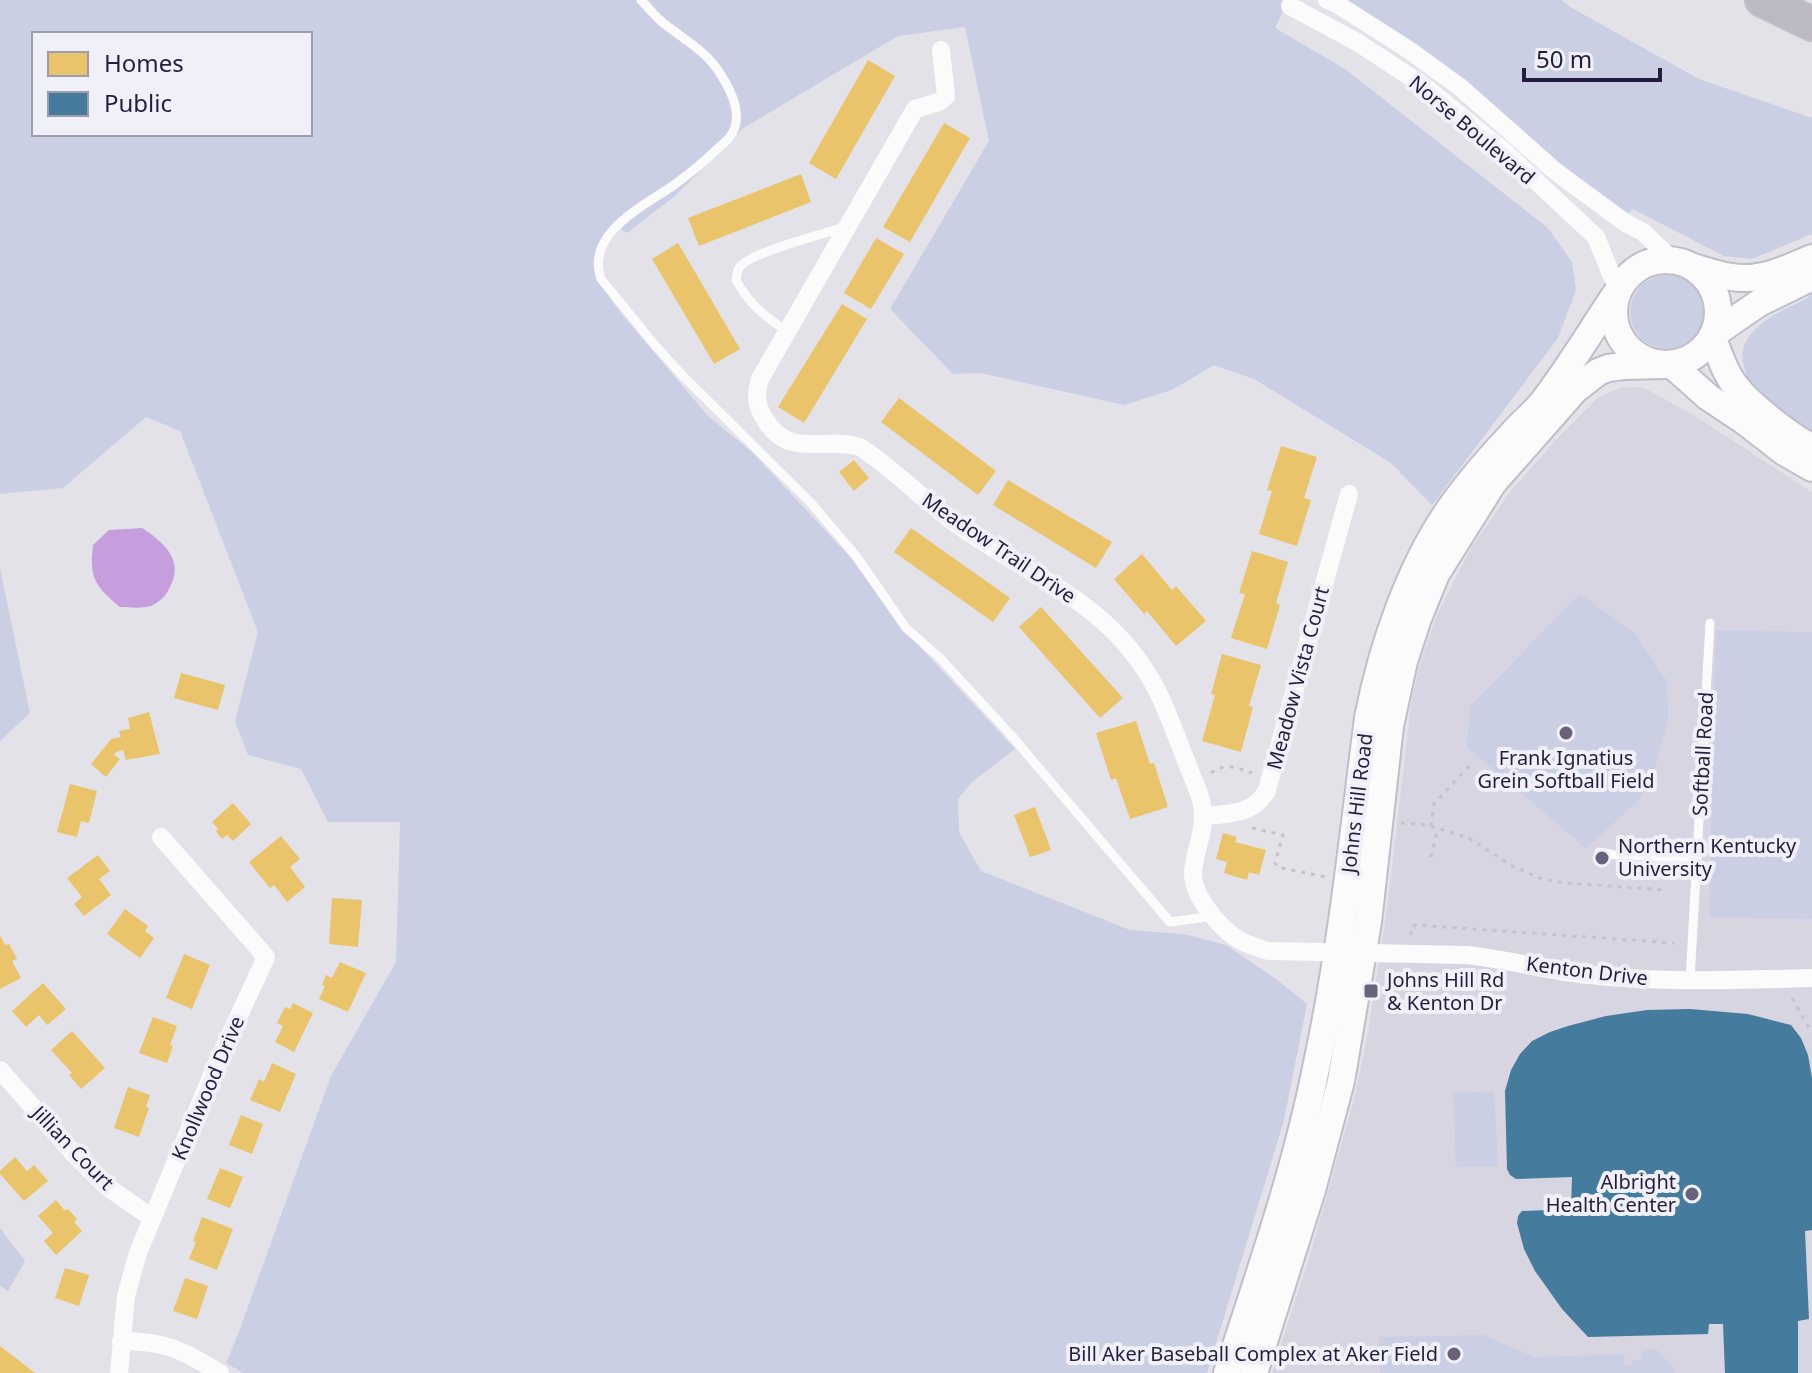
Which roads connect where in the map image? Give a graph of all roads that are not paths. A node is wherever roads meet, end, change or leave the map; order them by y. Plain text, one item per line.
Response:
1 (641, 0) edge
2 (1327, 0) edge
3 (1762, 0) edge
4 (1290, 6) dead end
5 (1812, 24) edge
6 (941, 50) dead end
7 (847, 226) junction
8 (1812, 258) edge
9 (1681, 263) junction
10 (1812, 277) edge
11 (1618, 291) junction
12 (788, 331) junction
13 (1713, 335) junction
14 (1667, 364) junction
15 (1812, 448) edge
16 (1812, 468) edge
17 (1349, 494) dead end
18 (1710, 623) dead end
19 (1203, 816) junction
20 (161, 837) dead end
21 (1599, 852) dead end
22 (1697, 858) junction
23 (1214, 916) junction
24 (1351, 953) junction
25 (1812, 978) edge
26 (1690, 981) junction
27 (0, 1070) edge
28 (152, 1218) junction
29 (121, 1341) junction
30 (119, 1373) edge
31 (220, 1373) edge
32 (1227, 1373) edge
33 (1254, 1373) edge

1 - 23 lane
2 - 9 street, Norse Boulevard
3 - 5 highway
4 - 11 street, Norse Boulevard
6 - 7 street, Meadow Trail Drive
7 - 12 street, Meadow Trail Drive
7 - 12 lane
8 - 9 main road
9 - 11 main road
9 - 13 main road
10 - 13 main road
11 - 14 main road
11 - 24 main road, Johns Hill Road
12 - 19 street, Meadow Trail Drive
13 - 14 main road
13 - 15 main road
14 - 16 main road
14 - 24 main road, Johns Hill Road
17 - 19 street, Meadow Vista Court
18 - 22 lane, Softball Road
19 - 23 street, Meadow Trail Drive
20 - 28 street, Knollwood Drive
21 - 22 lane
22 - 26 lane, Softball Road
23 - 24 street, Meadow Trail Drive
24 - 26 street, Kenton Drive
24 - 32 main road, Johns Hill Road
24 - 33 main road, Johns Hill Road
25 - 26 street, Kenton Drive
27 - 28 street, Jillian Court
28 - 29 street, Knollwood Drive
29 - 30 street, Knollwood Drive
29 - 31 street

